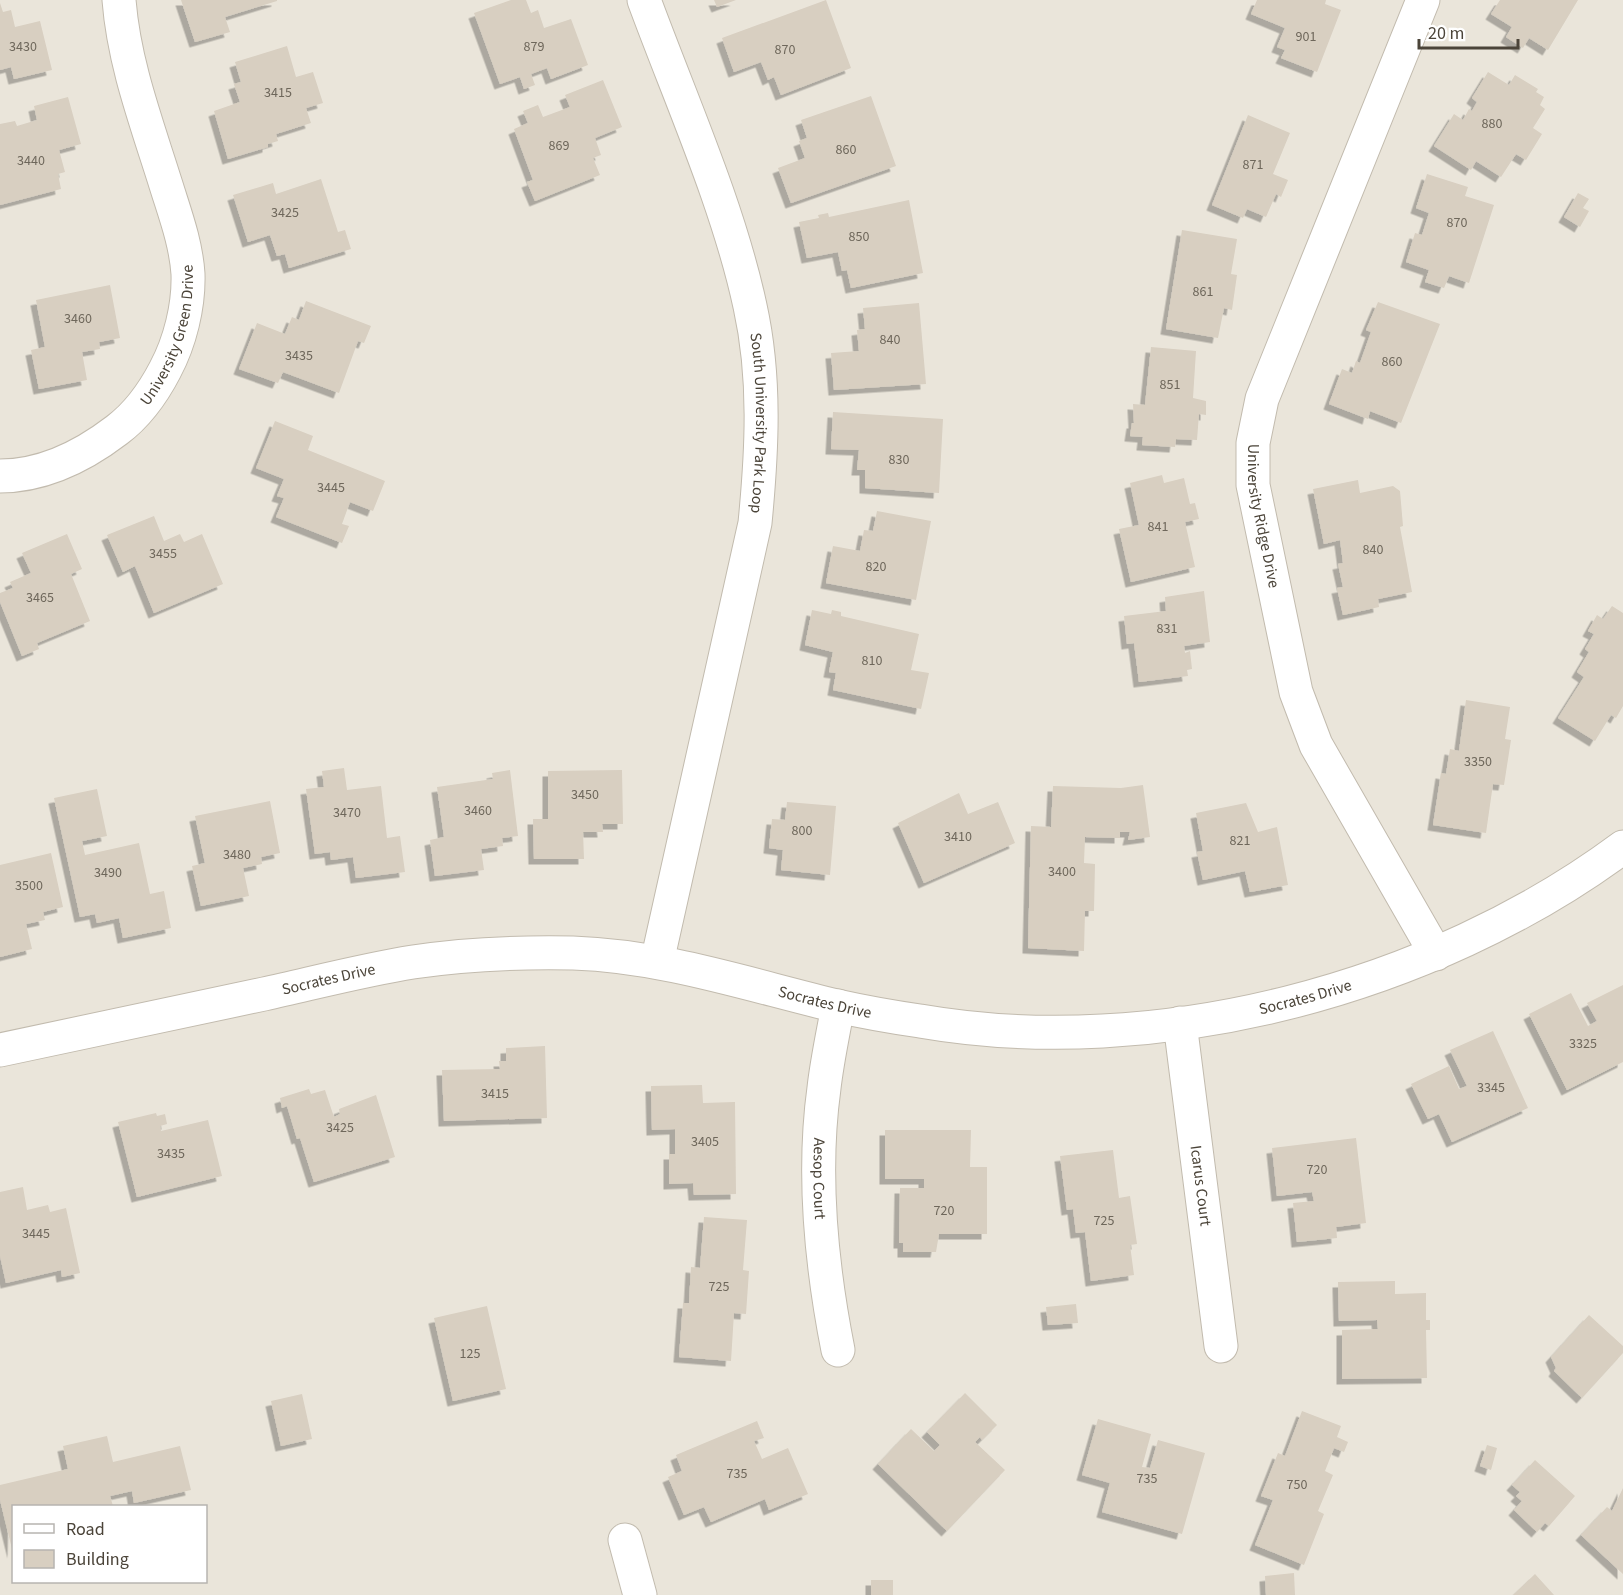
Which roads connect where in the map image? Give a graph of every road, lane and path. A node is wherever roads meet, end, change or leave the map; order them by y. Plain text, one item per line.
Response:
1 (119, 0) edge
2 (644, 0) edge
3 (1423, 0) edge
4 (0, 476) edge
5 (1623, 847) edge
6 (1436, 954) junction
7 (657, 962) junction
8 (838, 1006) junction
9 (1180, 1023) junction
10 (0, 1050) edge
11 (1221, 1346) dead end
12 (838, 1350) dead end
13 (625, 1540) dead end
14 (640, 1595) edge

1 - 4 street, University Green Drive
2 - 7 street, South University Park Loop
3 - 6 street, University Ridge Drive
5 - 6 street, Socrates Drive
6 - 9 street, Socrates Drive
7 - 8 street, Socrates Drive
7 - 10 street, Socrates Drive
8 - 9 street, Socrates Drive
8 - 12 street, Aesop Court
9 - 11 street, Icarus Court
13 - 14 street

